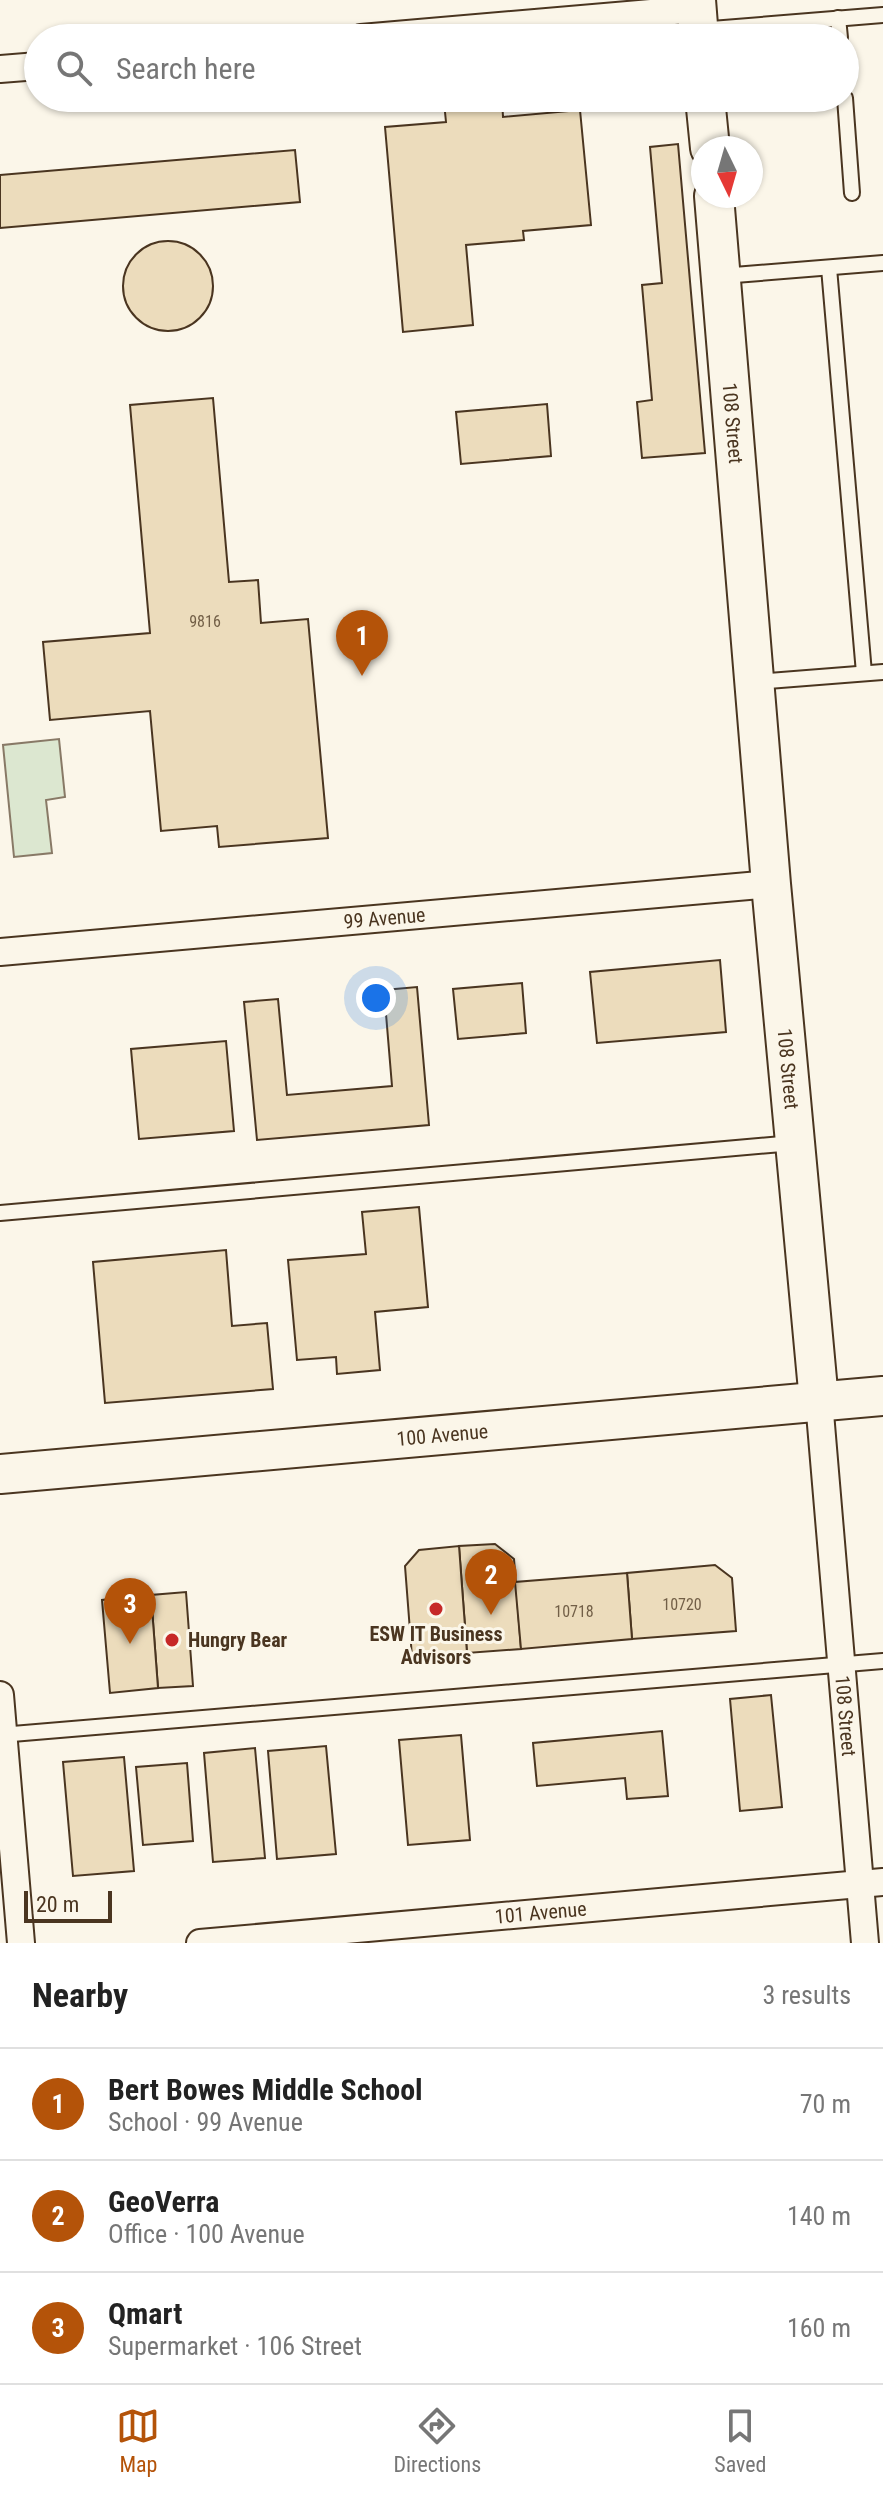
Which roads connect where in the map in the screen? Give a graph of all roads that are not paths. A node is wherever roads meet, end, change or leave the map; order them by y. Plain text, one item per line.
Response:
1 (883, 15) edge
2 (838, 18) junction
3 (698, 19) edge
4 (609, 24) edge
5 (839, 24) edge
6 (24, 67) edge
7 (0, 69) edge
8 (706, 112) edge
9 (846, 112) edge
10 (709, 136) edge
11 (852, 193) dead end
12 (715, 208) edge
13 (883, 263) edge
14 (829, 268) junction
15 (722, 276) junction
16 (883, 672) edge
17 (864, 673) junction
18 (755, 682) junction
19 (771, 884) junction
20 (0, 952) edge
21 (794, 1143) junction
22 (0, 1213) edge
23 (883, 1396) edge
24 (819, 1401) junction
25 (0, 1474) edge
26 (883, 1661) edge
27 (842, 1664) junction
28 (0, 1695) edge
29 (2, 1734) edge
30 (872, 1883) edge
31 (21, 1943) edge
32 (200, 1943) edge
33 (865, 1943) edge

1 - 2 lane
2 - 3 lane
2 - 5 lane
3 - 4 street
6 - 7 street
8 - 10 street
9 - 11 lane
12 - 15 street, 108 Street
13 - 14 lane
14 - 15 lane
14 - 17 lane
15 - 18 street, 108 Street
16 - 17 lane
17 - 18 lane
18 - 19 street, 108 Street
19 - 20 street, 99 Avenue
19 - 21 street, 108 Street
21 - 22 lane
21 - 24 street, 108 Street
23 - 24 street, 100 Avenue
24 - 25 street, 100 Avenue
24 - 27 street, 108 Street
26 - 27 lane
27 - 29 lane
27 - 30 street, 108 Street
28 - 29 street
29 - 31 street
30 - 32 street, 101 Avenue
30 - 33 street, 108 Street

